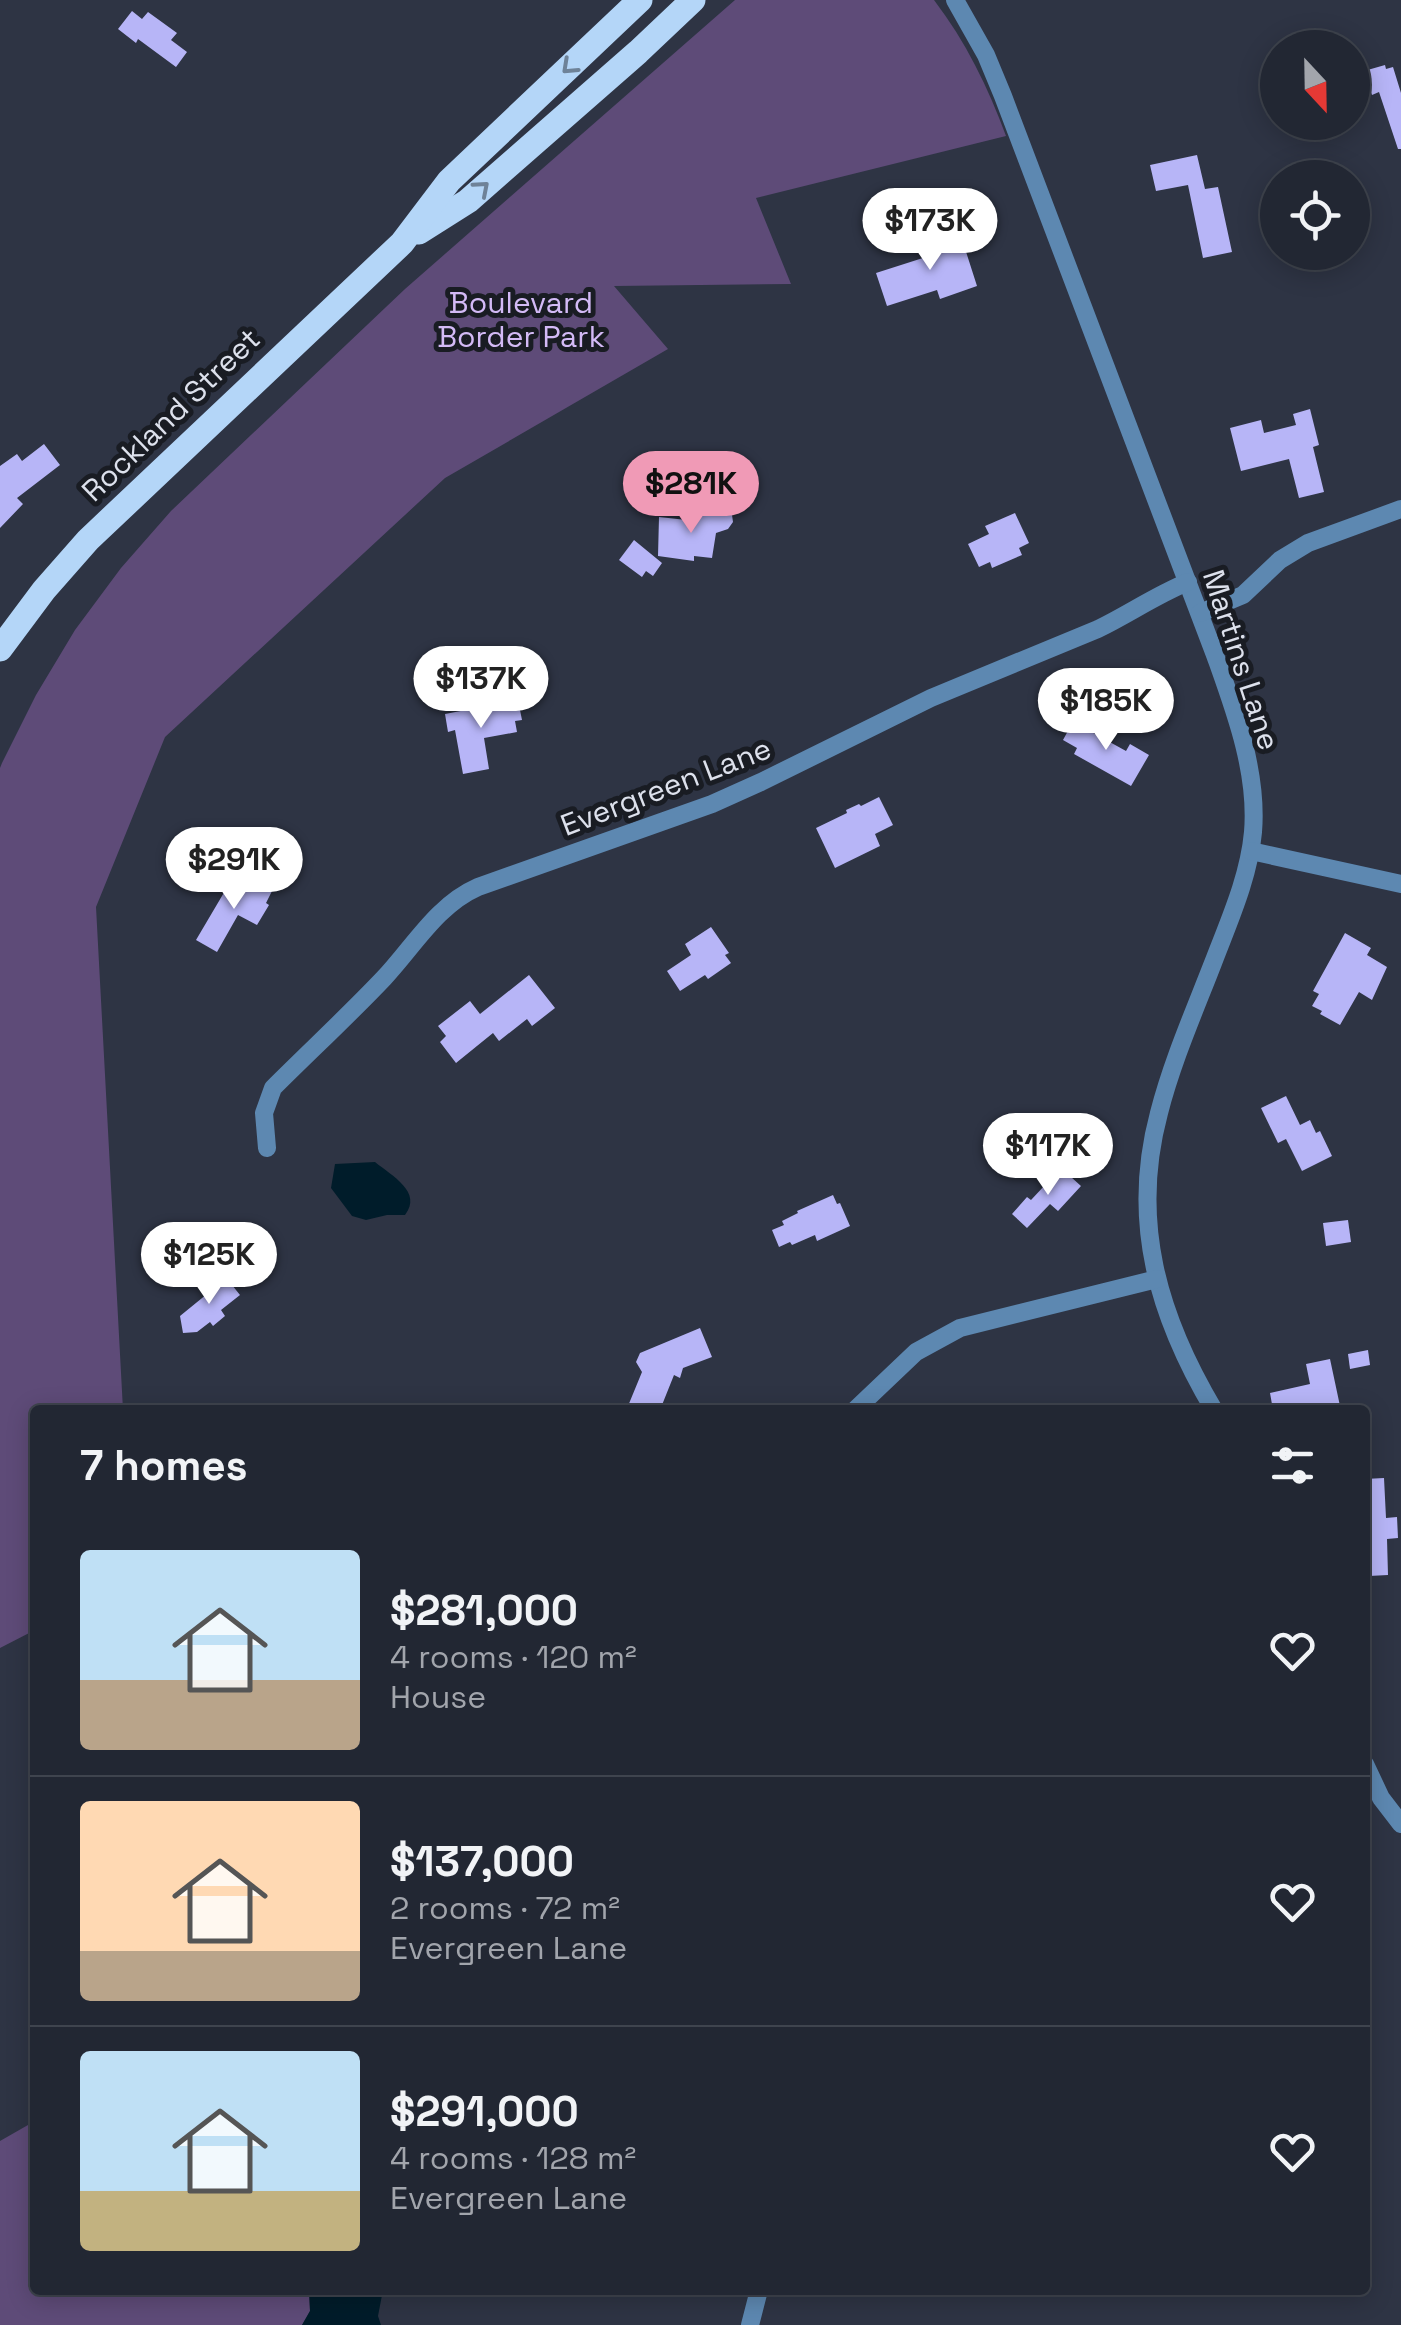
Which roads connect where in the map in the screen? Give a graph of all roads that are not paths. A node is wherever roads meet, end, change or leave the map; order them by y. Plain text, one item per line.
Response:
1 (640, 0) edge
2 (693, 0) edge
3 (955, 0) edge
4 (402, 242) junction
5 (1401, 510) edge
6 (1188, 582) junction
7 (1200, 613) junction
8 (0, 649) edge
9 (1251, 851) junction
10 (1401, 884) edge
11 (267, 1148) dead end
12 (1157, 1279) junction
13 (860, 1405) edge
14 (1211, 1405) edge
15 (1370, 1775) edge
16 (1401, 1824) edge
17 (757, 2295) edge
18 (750, 2325) edge

1 -> 4 main road, Rockland Street
4 -> 2 main road, Rockland Street
3 - 6 street, Martins Lane
4 - 8 main road, Rockland Street
5 - 7 street
6 - 7 street, Martins Lane
6 - 11 street, Evergreen Lane
7 - 9 street, Martins Lane
9 - 10 street
9 - 12 street, Martins Lane
12 - 13 street
12 - 14 street, Martins Lane
15 - 16 street
17 - 18 street

